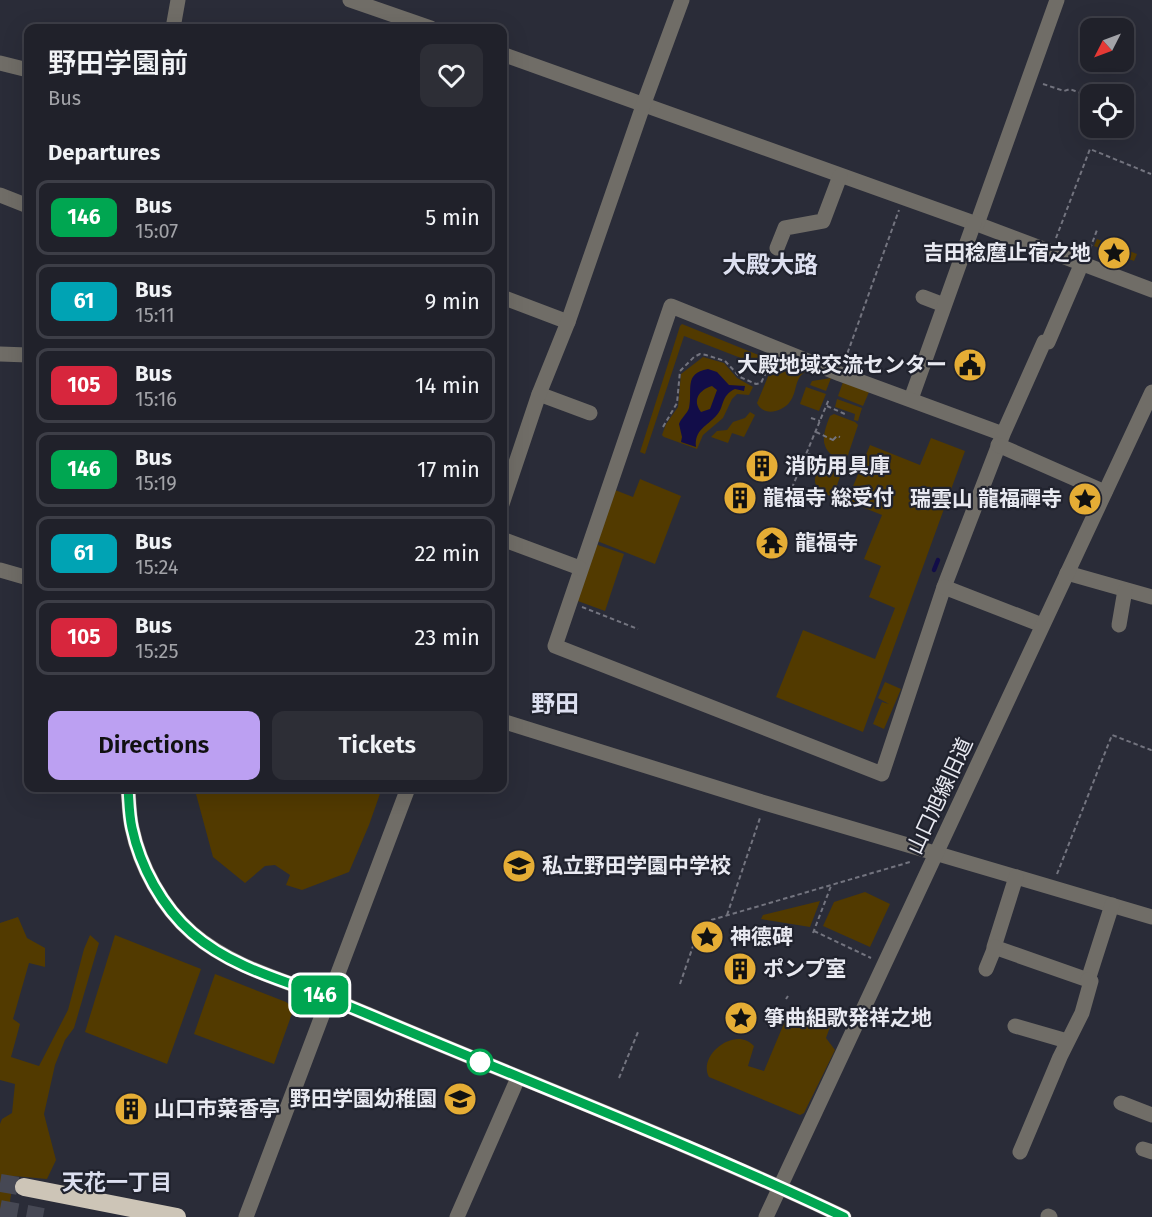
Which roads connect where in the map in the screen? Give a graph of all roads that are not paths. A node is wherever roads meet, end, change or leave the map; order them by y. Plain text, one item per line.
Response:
1 (178, 0) edge
2 (682, 0) edge
3 (1057, 0) edge
4 (359, 2) edge
5 (174, 24) edge
6 (420, 24) edge
7 (507, 56) edge
8 (0, 63) edge
9 (24, 69) edge
10 (644, 103) junction
11 (840, 176) junction
12 (0, 195) edge
13 (24, 204) edge
14 (976, 224) junction
15 (777, 248) dead end
16 (1085, 257) junction
17 (1152, 290) edge
18 (923, 297) dead end
19 (507, 299) edge
20 (944, 305) junction
21 (568, 322) junction
22 (0, 354) edge
23 (24, 356) edge
24 (1152, 392) edge
25 (539, 394) junction
26 (911, 399) junction
27 (590, 413) dead end
28 (1000, 440) junction
29 (507, 489) edge
30 (1105, 492) junction
31 (507, 541) edge
32 (580, 568) junction
33 (0, 570) edge
34 (1067, 573) junction
35 (24, 577) edge
36 (944, 587) junction
37 (1125, 590) junction
38 (1152, 597) edge
39 (1119, 624) dead end
40 (1042, 625) junction
41 (507, 723) edge
42 (128, 792) edge
43 (406, 792) edge
44 (935, 854) junction
45 (1016, 877) junction
46 (1112, 905) junction
47 (1152, 917) edge
48 (995, 947) junction
49 (986, 969) dead end
50 (1088, 980) junction
51 (328, 998) junction
52 (1015, 1026) dead end
53 (1068, 1041) junction
54 (518, 1078) junction
55 (1121, 1103) dead end
56 (1152, 1115) edge
57 (1020, 1152) dead end
58 (24, 1187) tunnel mouth
59 (781, 1187) junction
60 (177, 1217) edge
61 (246, 1217) edge
62 (457, 1217) edge
63 (766, 1217) edge
64 (844, 1217) edge

1 - 5 street
2 - 10 street
3 - 14 street
4 - 6 street
7 - 10 street
8 - 9 street
10 - 11 street
10 - 21 street
11 - 14 street
11 - 15 street
12 - 13 street
14 - 16 street
14 - 20 street
16 - 17 street
16 - 28 street
18 - 20 street
19 - 21 street
20 - 26 street
21 - 25 street
22 - 23 street
24 - 30 street, 山口旭線旧道
25 - 27 street
25 - 29 street
26 - 28 street
26 - 32 street
28 - 30 street
28 - 36 street
30 - 34 street, 山口旭線旧道
31 - 32 street
32 - 36 street
33 - 35 street
34 - 37 street
34 - 40 street, 山口旭線旧道
36 - 40 street
37 - 38 street
37 - 39 street
40 - 44 street, 山口旭線旧道
41 - 44 street
42 - 51 street
43 - 51 street
44 - 45 street
44 - 59 street, 山口旭線旧道
45 - 46 street
45 - 48 street
46 - 47 street
46 - 50 street
48 - 49 street
48 - 50 street
50 - 53 street
51 - 54 street
51 - 61 street
52 - 53 street
53 - 57 street
54 - 59 street
54 - 62 street
55 - 56 street
58 - 60 highway
59 - 63 street, 山口旭線旧道
59 - 64 street

